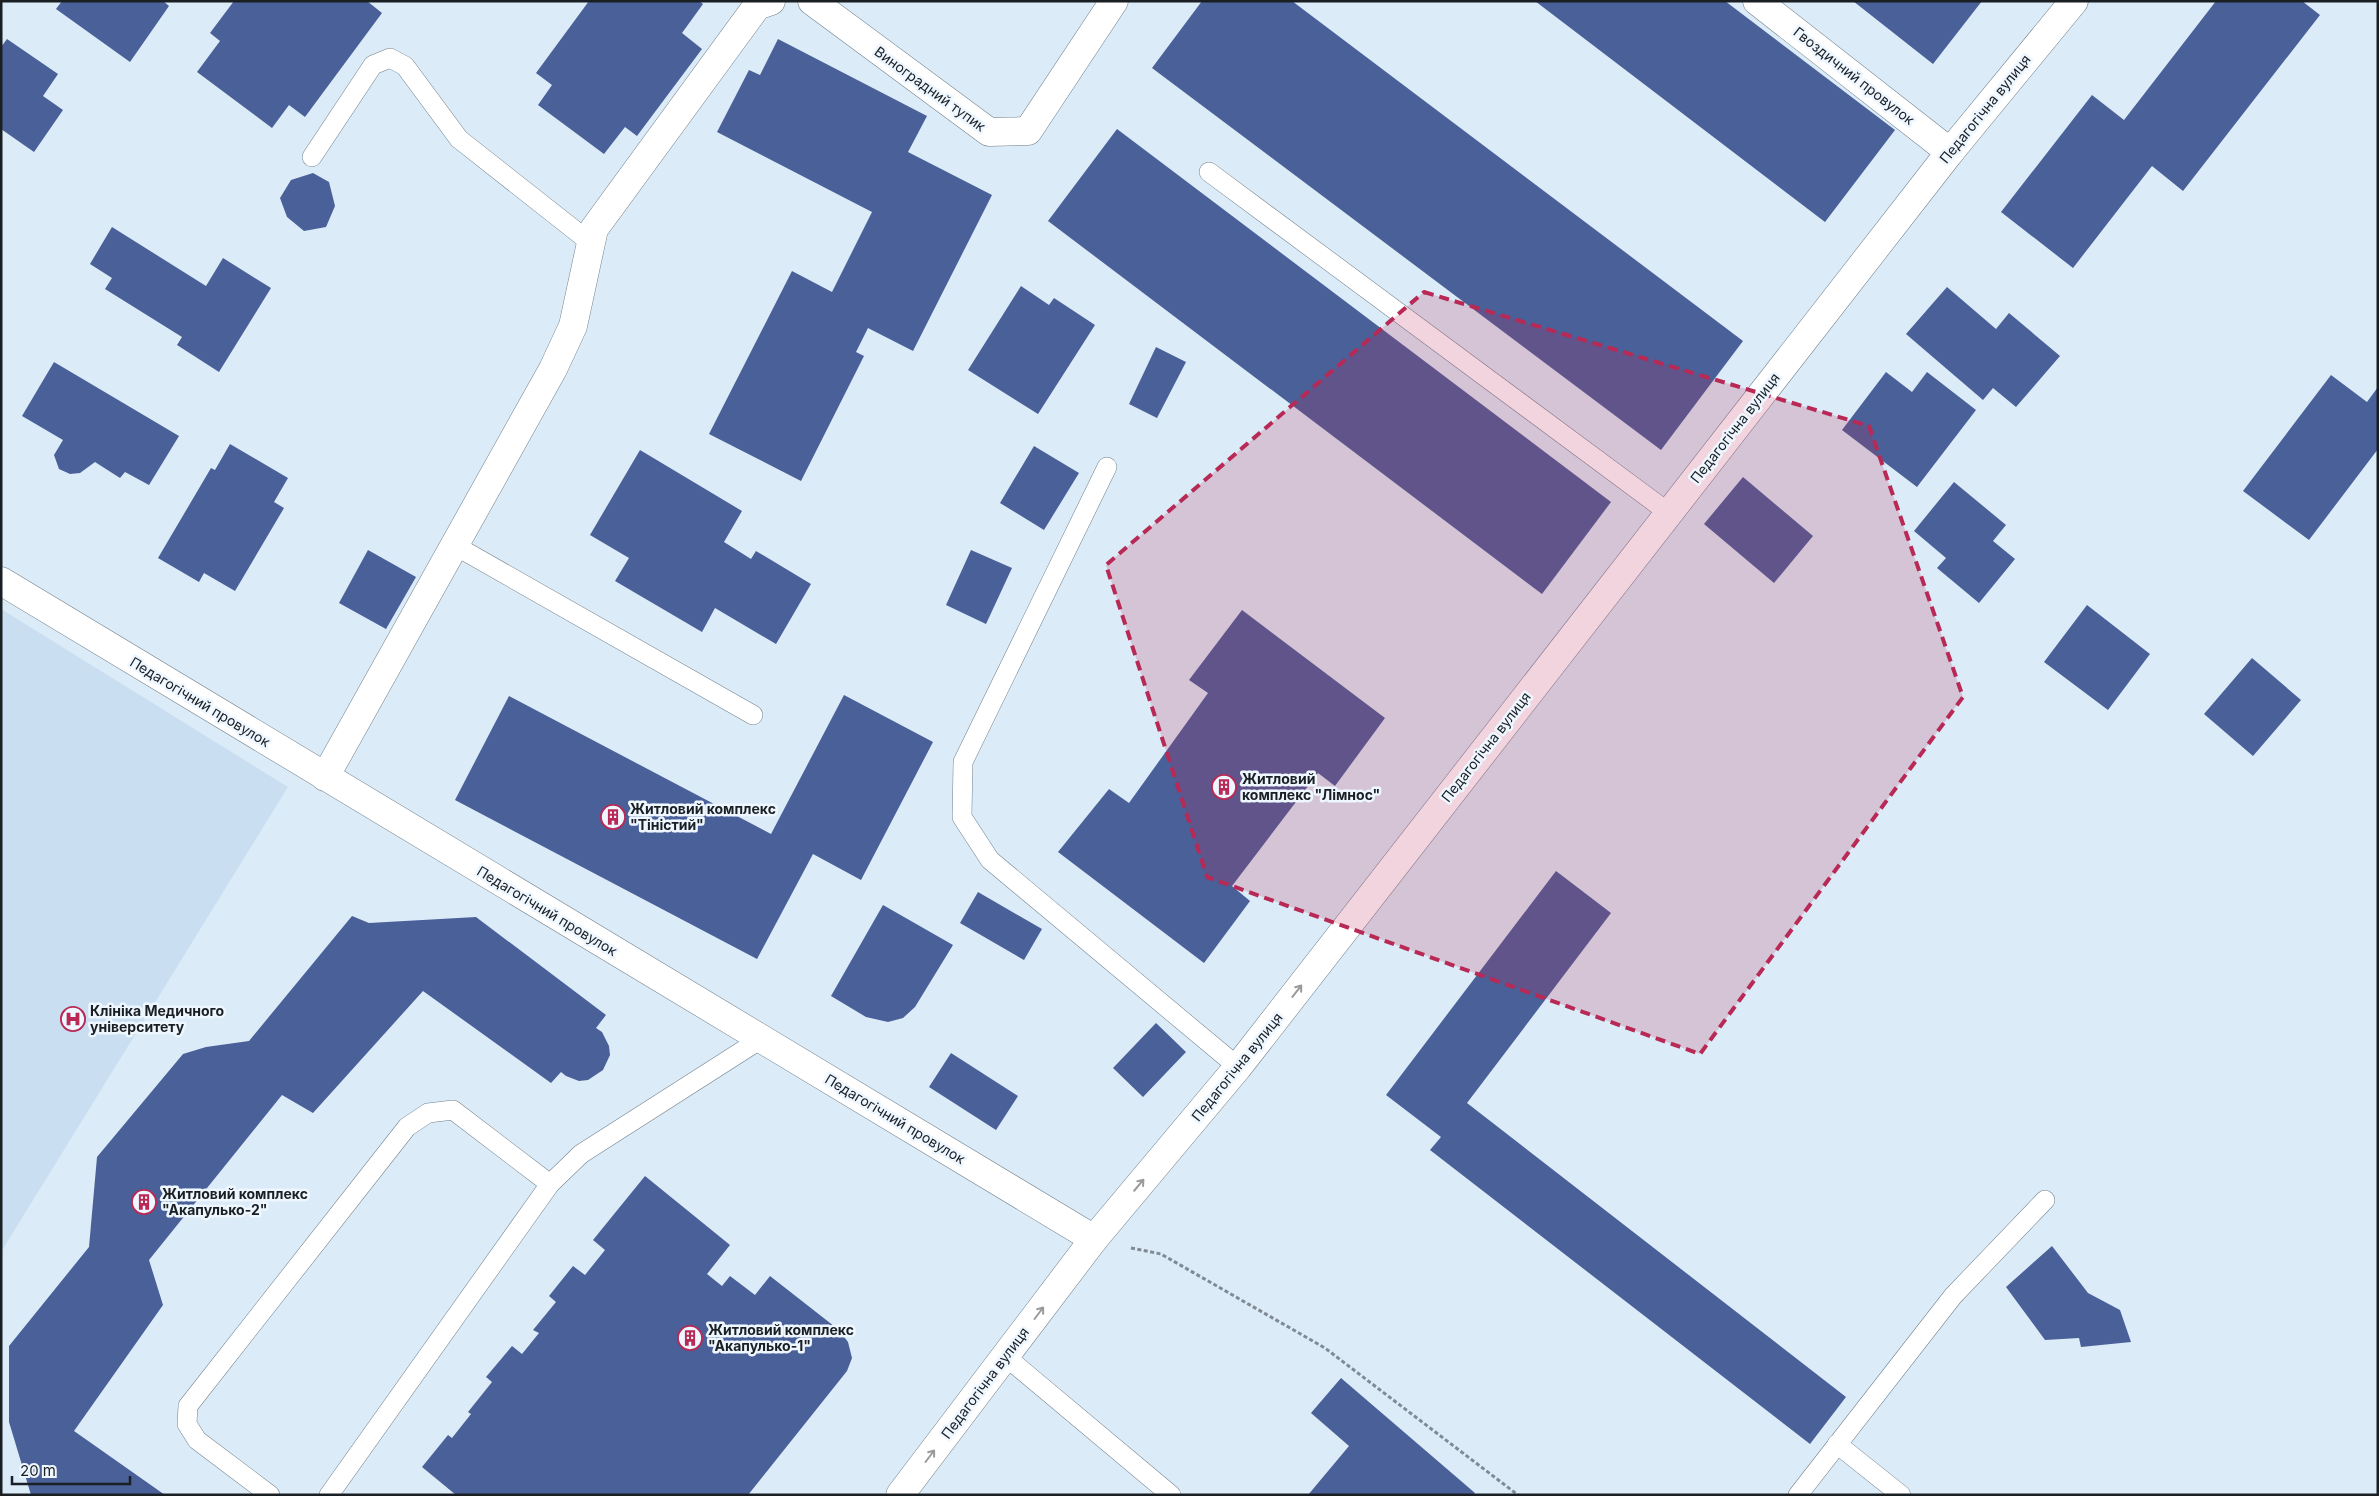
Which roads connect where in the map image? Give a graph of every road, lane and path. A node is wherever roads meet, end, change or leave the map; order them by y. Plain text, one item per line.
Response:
1 (771, 1) edge
2 (812, 1) edge
3 (1114, 1) edge
4 (1757, 1) edge
5 (2074, 1) edge
6 (1950, 152) junction
7 (312, 157) dead end
8 (1209, 172) dead end
9 (591, 243) junction
10 (1107, 467) dead end
11 (1669, 513) junction
12 (454, 545) junction
13 (1, 581) edge
14 (752, 714) dead end
15 (325, 777) junction
16 (761, 1039) junction
17 (1238, 1067) junction
18 (550, 1184) junction
19 (2045, 1200) dead end
20 (1094, 1239) junction
21 (1006, 1356) junction
22 (1838, 1444) junction
23 (270, 1495) edge
24 (329, 1495) edge
25 (900, 1495) edge
26 (1171, 1495) edge
27 (1518, 1495) edge
28 (1798, 1495) edge
29 (1901, 1495) edge

1 - 9 street
2 - 3 street, Виноградний тупик
4 - 6 street, Гвоздичний провулок
5 - 6 street, Педагогічна вулиця
6 - 11 street, Педагогічна вулиця
7 - 9 lane
8 - 11 lane
9 - 12 street
10 - 17 lane
17 -> 11 street, Педагогічна вулиця
12 - 14 lane
12 - 15 street
13 - 15 street, Педагогічний провулок
15 - 16 street, Педагогічний провулок
16 - 18 lane
16 - 20 street, Педагогічний провулок
20 -> 17 street, Педагогічна вулиця
18 - 23 lane
18 - 24 lane
19 - 22 lane
21 -> 20 street, Педагогічна вулиця
20 - 27 path
25 -> 21 street, Педагогічна вулиця
21 - 26 lane
22 - 28 lane
22 - 29 lane

